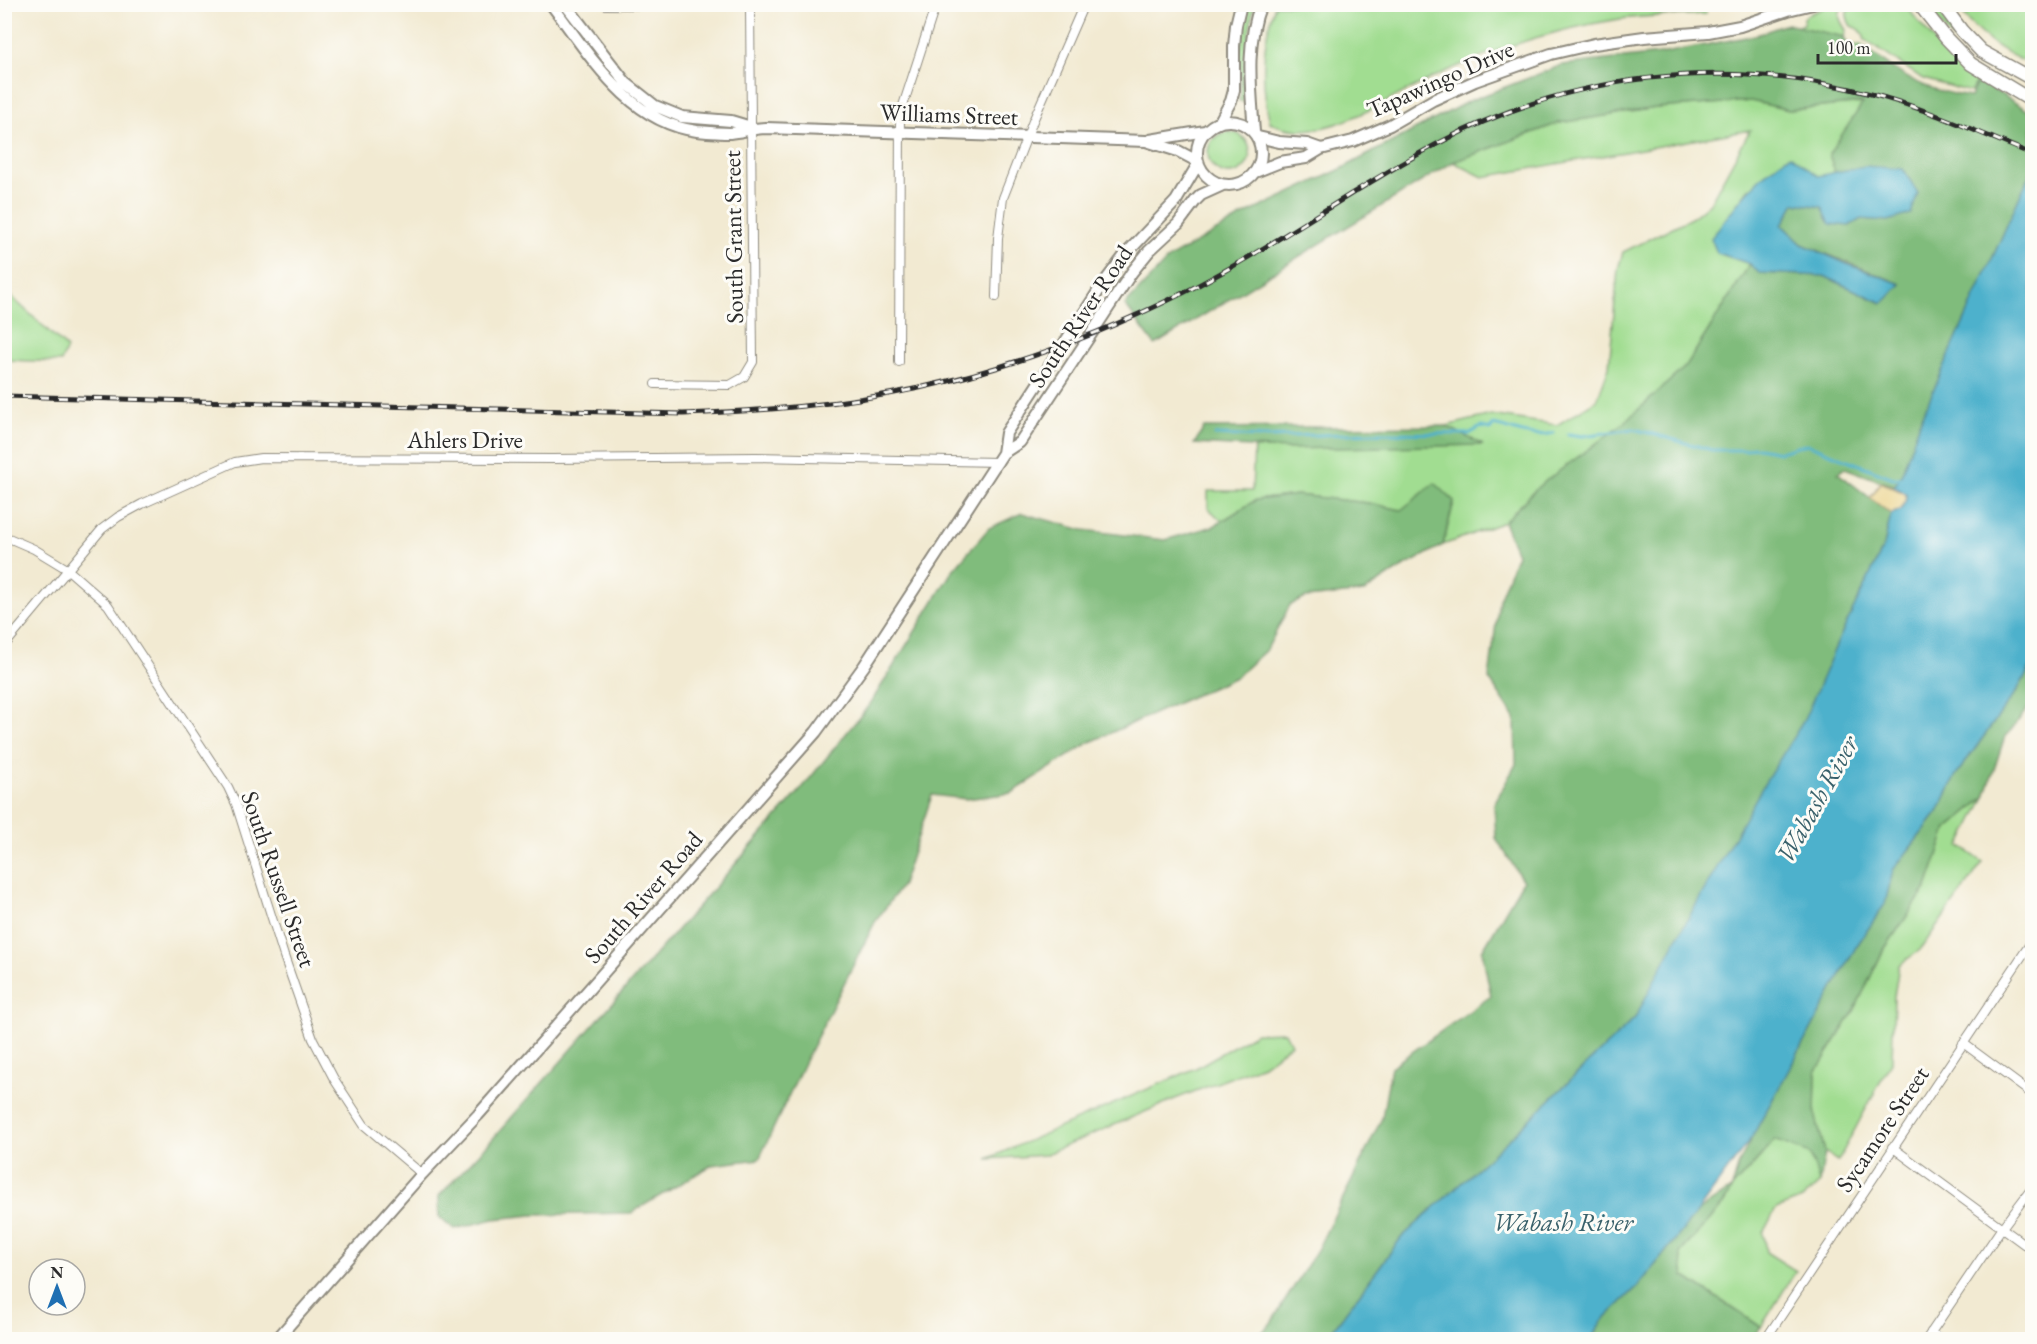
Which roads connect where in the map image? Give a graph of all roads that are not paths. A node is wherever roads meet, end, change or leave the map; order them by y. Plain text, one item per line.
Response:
1 (551, 4) edge
2 (565, 4) edge
3 (936, 4) edge
4 (1084, 4) edge
5 (1241, 4) edge
6 (1261, 4) edge
7 (1813, 4) edge
8 (1919, 4) edge
9 (1942, 4) edge
10 (605, 5) edge
11 (750, 5) edge
12 (1792, 7) edge
13 (2032, 79) edge
14 (2032, 101) edge
15 (1219, 123) junction
16 (751, 128) junction
17 (1205, 131) junction
18 (899, 133) junction
19 (1256, 134) junction
20 (1028, 137) junction
21 (1146, 141) junction
22 (1321, 149) junction
23 (1198, 163) junction
24 (1255, 172) junction
25 (1223, 185) junction
26 (996, 297) dead end
27 (899, 362) dead end
28 (656, 384) dead end
29 (1001, 457) junction
30 (4, 536) edge
31 (67, 569) junction
32 (4, 646) edge
33 (2032, 942) edge
34 (1963, 1043) junction
35 (2032, 1094) edge
36 (1892, 1147) junction
37 (422, 1174) junction
38 (2032, 1188) edge
39 (2001, 1229) junction
40 (2032, 1250) edge
41 (1931, 1332) junction
42 (276, 1340) edge
43 (1765, 1340) edge
44 (1926, 1340) edge
45 (1942, 1340) edge

1 - 16 main road, Williams Street
2 - 16 main road, Williams Street
3 - 18 street
4 - 20 street
5 - 15 main road
6 - 19 main road
7 - 12 main road, Tapawingo Drive
8 - 14 main road
9 - 13 main road
10 - 11 street
11 - 16 street, South Grant Street
12 - 22 main road, Tapawingo Drive
15 - 17 main road
15 - 19 main road
16 - 18 main road, Williams Street
16 - 28 street, South Grant Street
17 - 21 main road, Williams Street
17 - 23 main road
18 - 20 main road, Williams Street
18 - 27 street
19 - 22 main road, Tapawingo Drive
19 - 24 main road
20 - 21 main road, Williams Street
20 - 26 street
21 - 23 main road, Williams Street
22 - 24 main road, Tapawingo Drive
23 - 25 main road
23 - 29 main road, South River Road
24 - 25 main road
25 - 29 main road, South River Road
29 - 31 street, Ahlers Drive
29 - 37 main road, South River Road
30 - 31 street, South Russell Street
31 - 32 street, Ahlers Drive
31 - 37 street, South Russell Street
33 - 34 street, Sycamore Street
34 - 35 street
34 - 36 street, Sycamore Street
36 - 39 street
36 - 43 street, Sycamore Street
37 - 42 main road, South River Road
38 - 39 street
39 - 40 street
39 - 41 street
41 - 44 street
41 - 45 street

